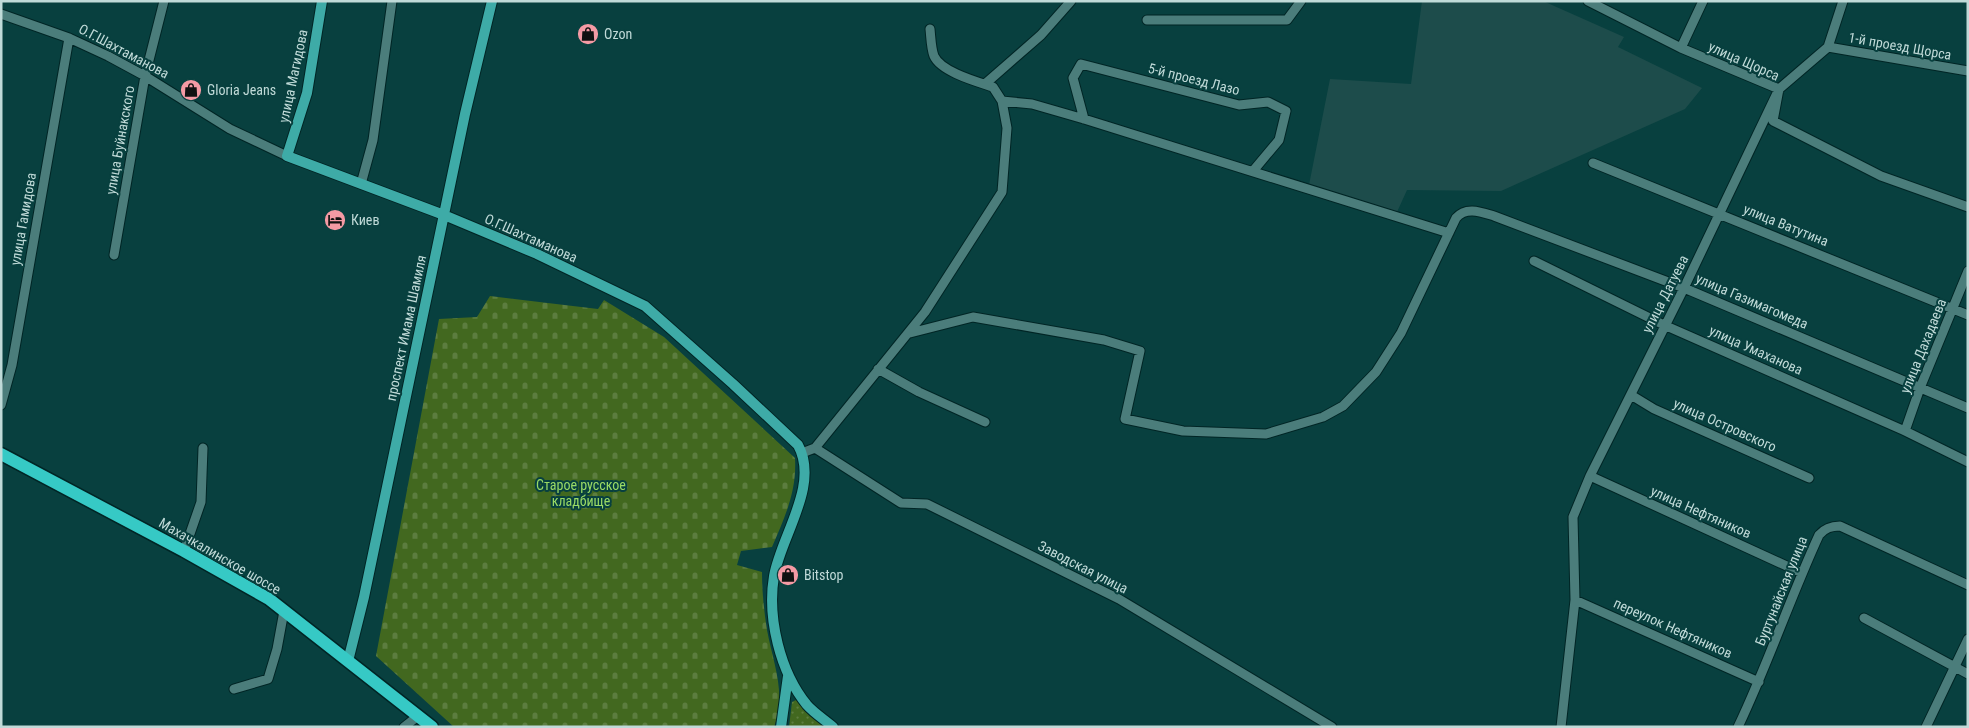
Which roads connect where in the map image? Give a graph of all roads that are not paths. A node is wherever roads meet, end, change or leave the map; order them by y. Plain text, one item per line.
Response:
1 (164, 1) edge
2 (322, 1) edge
3 (392, 1) edge
4 (492, 1) edge
5 (1071, 1) edge
6 (1301, 1) edge
7 (1588, 1) edge
8 (1608, 1) edge
9 (1703, 1) edge
10 (1843, 1) edge
11 (1603, 10) junction
12 (1, 14) edge
13 (1146, 20) dead end
14 (930, 29) dead end
15 (69, 38) junction
16 (1828, 47) junction
17 (1681, 48) junction
18 (1968, 71) edge
19 (146, 76) junction
20 (985, 84) junction
21 (1779, 89) junction
22 (1002, 101) junction
23 (1084, 119) junction
24 (287, 156) junction
25 (1593, 162) dead end
26 (1253, 171) junction
27 (361, 184) junction
28 (1968, 208) edge
29 (1720, 213) junction
30 (444, 215) junction
31 (1449, 232) junction
32 (114, 255) dead end
33 (1534, 260) dead end
34 (1968, 272) edge
35 (1684, 288) junction
36 (1953, 309) junction
37 (1968, 315) edge
38 (1664, 325) junction
39 (910, 333) junction
40 (878, 369) junction
41 (1920, 388) junction
42 (1631, 395) junction
43 (1, 405) edge
44 (1968, 408) edge
45 (985, 422) dead end
46 (1905, 431) junction
47 (203, 448) dead end
48 (816, 448) junction
49 (802, 453) junction
50 (1, 454) edge
51 (1968, 462) edge
52 (1590, 476) junction
53 (1809, 478) dead end
54 (184, 551) junction
55 (1802, 572) junction
56 (1968, 585) edge
57 (1575, 600) junction
58 (284, 610) junction
59 (1864, 618) dead end
60 (1968, 639) edge
61 (348, 661) junction
62 (1954, 667) junction
63 (1968, 674) edge
64 (788, 676) junction
65 (1759, 682) junction
66 (234, 689) dead end
67 (418, 716) junction
68 (404, 727) edge
69 (432, 727) edge
70 (781, 727) edge
71 (834, 727) edge
72 (1332, 727) edge
73 (1561, 727) edge
74 (1738, 727) edge
75 (1926, 727) edge

1 - 19 street, улица Буйнакского
2 - 24 main road, улица Магидова
3 - 27 street
4 - 30 main road, проспект Имама Шамиля
5 - 20 street
6 - 13 street
7 - 11 street, улица Щорса
8 - 11 street
9 - 17 street
10 - 16 street
11 - 17 street, улица Щорса
12 - 15 street, О.Г.Шахтаманова
14 - 20 street
15 - 19 street, О.Г.Шахтаманова
15 - 43 street, улица Гамидова
16 - 18 street, 1-й проезд Щорса
16 - 21 street, улица Датуева
17 - 21 street, улица Щорса
19 - 24 street, О.Г.Шахтаманова
19 - 32 street, улица Буйнакского
20 - 22 street
21 - 28 street, улица Щорса
21 - 29 street, улица Датуева
22 - 23 street
22 - 39 street
23 - 26 street
23 - 26 street, 5-й проезд Лазо
24 - 27 main road, О.Г.Шахтаманова
25 - 29 street, улица Ватутина
26 - 31 street
27 - 30 main road, О.Г.Шахтаманова
29 - 35 street, улица Датуева
29 - 36 street, улица Ватутина
30 - 49 main road, О.Г.Шахтаманова
30 - 61 main road, проспект Имама Шамиля
31 - 35 street, улица Газимагомеда
31 - 39 street
33 - 38 street, улица Умаханова
34 - 36 street, улица Дахадаева
35 - 38 street, улица Датуева
35 - 41 street, улица Газимагомеда
36 - 37 street, улица Ватутина
36 - 41 street, улица Дахадаева
38 - 42 street, улица Датуева
38 - 46 street, улица Умаханова
39 - 40 street
40 - 45 street
40 - 48 street
41 - 44 street, улица Газимагомеда
41 - 46 street, улица Дахадаева
42 - 52 street, улица Датуева
42 - 53 street, улица Островского
46 - 51 street, улица Умаханова
47 - 54 street
48 - 49 street
48 - 72 street, Заводская улица
49 - 64 main road
50 - 54 highway, Махачкалинское шоссе
52 - 55 street, улица Нефтяников
52 - 57 street, улица Датуева
54 - 58 highway, Махачкалинское шоссе
55 - 56 street, Буртунайская улица
55 - 65 street, Буртунайская улица
57 - 65 street, переулок Нефтяников
57 - 73 street, улица Датуева
58 - 61 highway, Махачкалинское шоссе
58 - 66 street
59 - 62 street
60 - 62 street
61 - 67 highway, Махачкалинское шоссе
62 - 63 street
62 - 75 street
64 - 70 main road
64 - 71 main road
65 - 74 street, Буртунайская улица
67 - 68 street
67 - 69 highway, Махачкалинское шоссе

